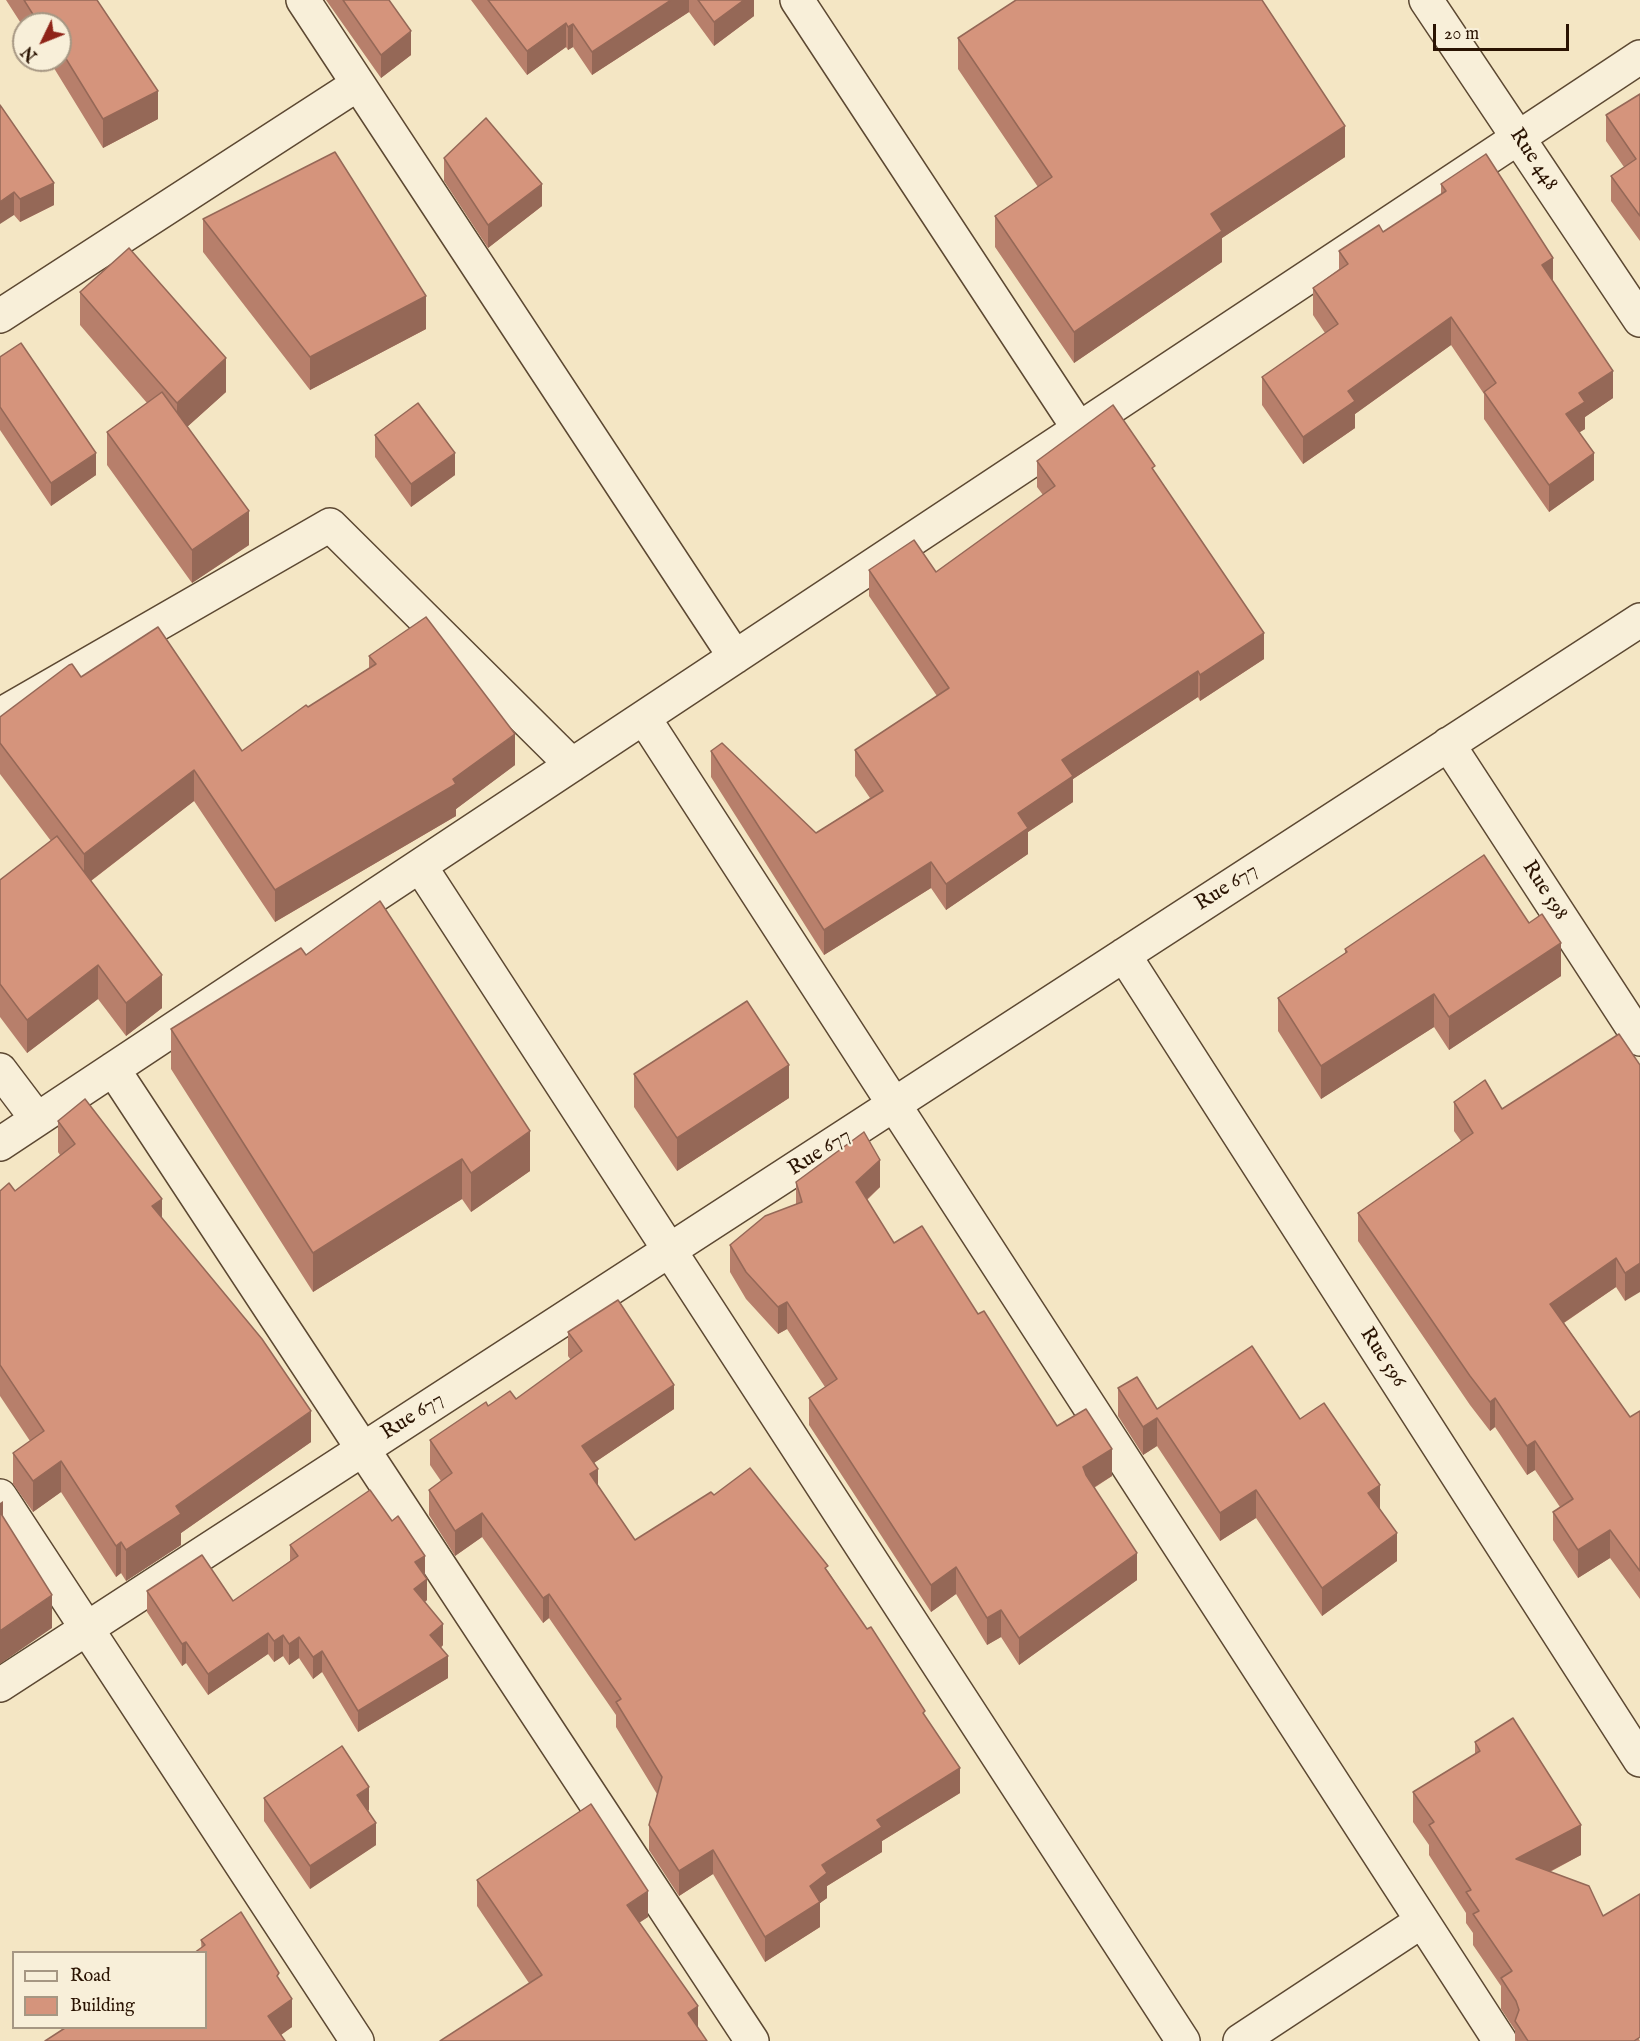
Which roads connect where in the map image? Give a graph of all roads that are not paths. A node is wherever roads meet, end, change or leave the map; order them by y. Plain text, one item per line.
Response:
1 (303, 0) edge
2 (797, 0) edge
3 (1426, 0) edge
4 (1640, 57) edge
5 (358, 84) junction
6 (1518, 138) junction
7 (0, 316) edge
8 (1640, 320) edge
9 (1079, 429) junction
10 (1640, 620) edge
11 (735, 657) junction
12 (0, 715) edge
13 (644, 718) junction
14 (1448, 744) junction
15 (572, 765) junction
16 (420, 866) junction
17 (1124, 955) junction
18 (1640, 1039) edge
19 (113, 1069) junction
20 (0, 1070) edge
21 (894, 1105) junction
22 (38, 1119) junction
23 (0, 1144) edge
24 (670, 1251) junction
25 (363, 1450) junction
26 (0, 1496) edge
27 (87, 1629) junction
28 (0, 1685) edge
29 (1640, 1760) edge
30 (1422, 1921) junction
31 (357, 2041) edge
32 (752, 2041) edge
33 (1183, 2041) edge
34 (1240, 2041) edge
35 (1500, 2041) edge

1 - 5 street
2 - 9 street
3 - 6 street, Rue 448
4 - 6 street
5 - 7 street
5 - 11 street
6 - 8 street, Rue 448
6 - 9 street
9 - 11 street
10 - 14 street, Rue 677
11 - 13 street
12 - 15 street
13 - 15 street
13 - 21 street
14 - 17 street, Rue 677
14 - 18 street, Rue 598
15 - 16 street
16 - 19 street
16 - 24 street
17 - 21 street, Rue 677
17 - 29 street, Rue 596
19 - 22 street
19 - 25 street
20 - 22 street
21 - 24 street, Rue 677
21 - 30 street
22 - 23 street
24 - 25 street, Rue 677
24 - 33 street
25 - 27 street, Rue 677
25 - 32 street
26 - 27 street
27 - 28 street, Rue 677
27 - 31 street
30 - 34 street
30 - 35 street

